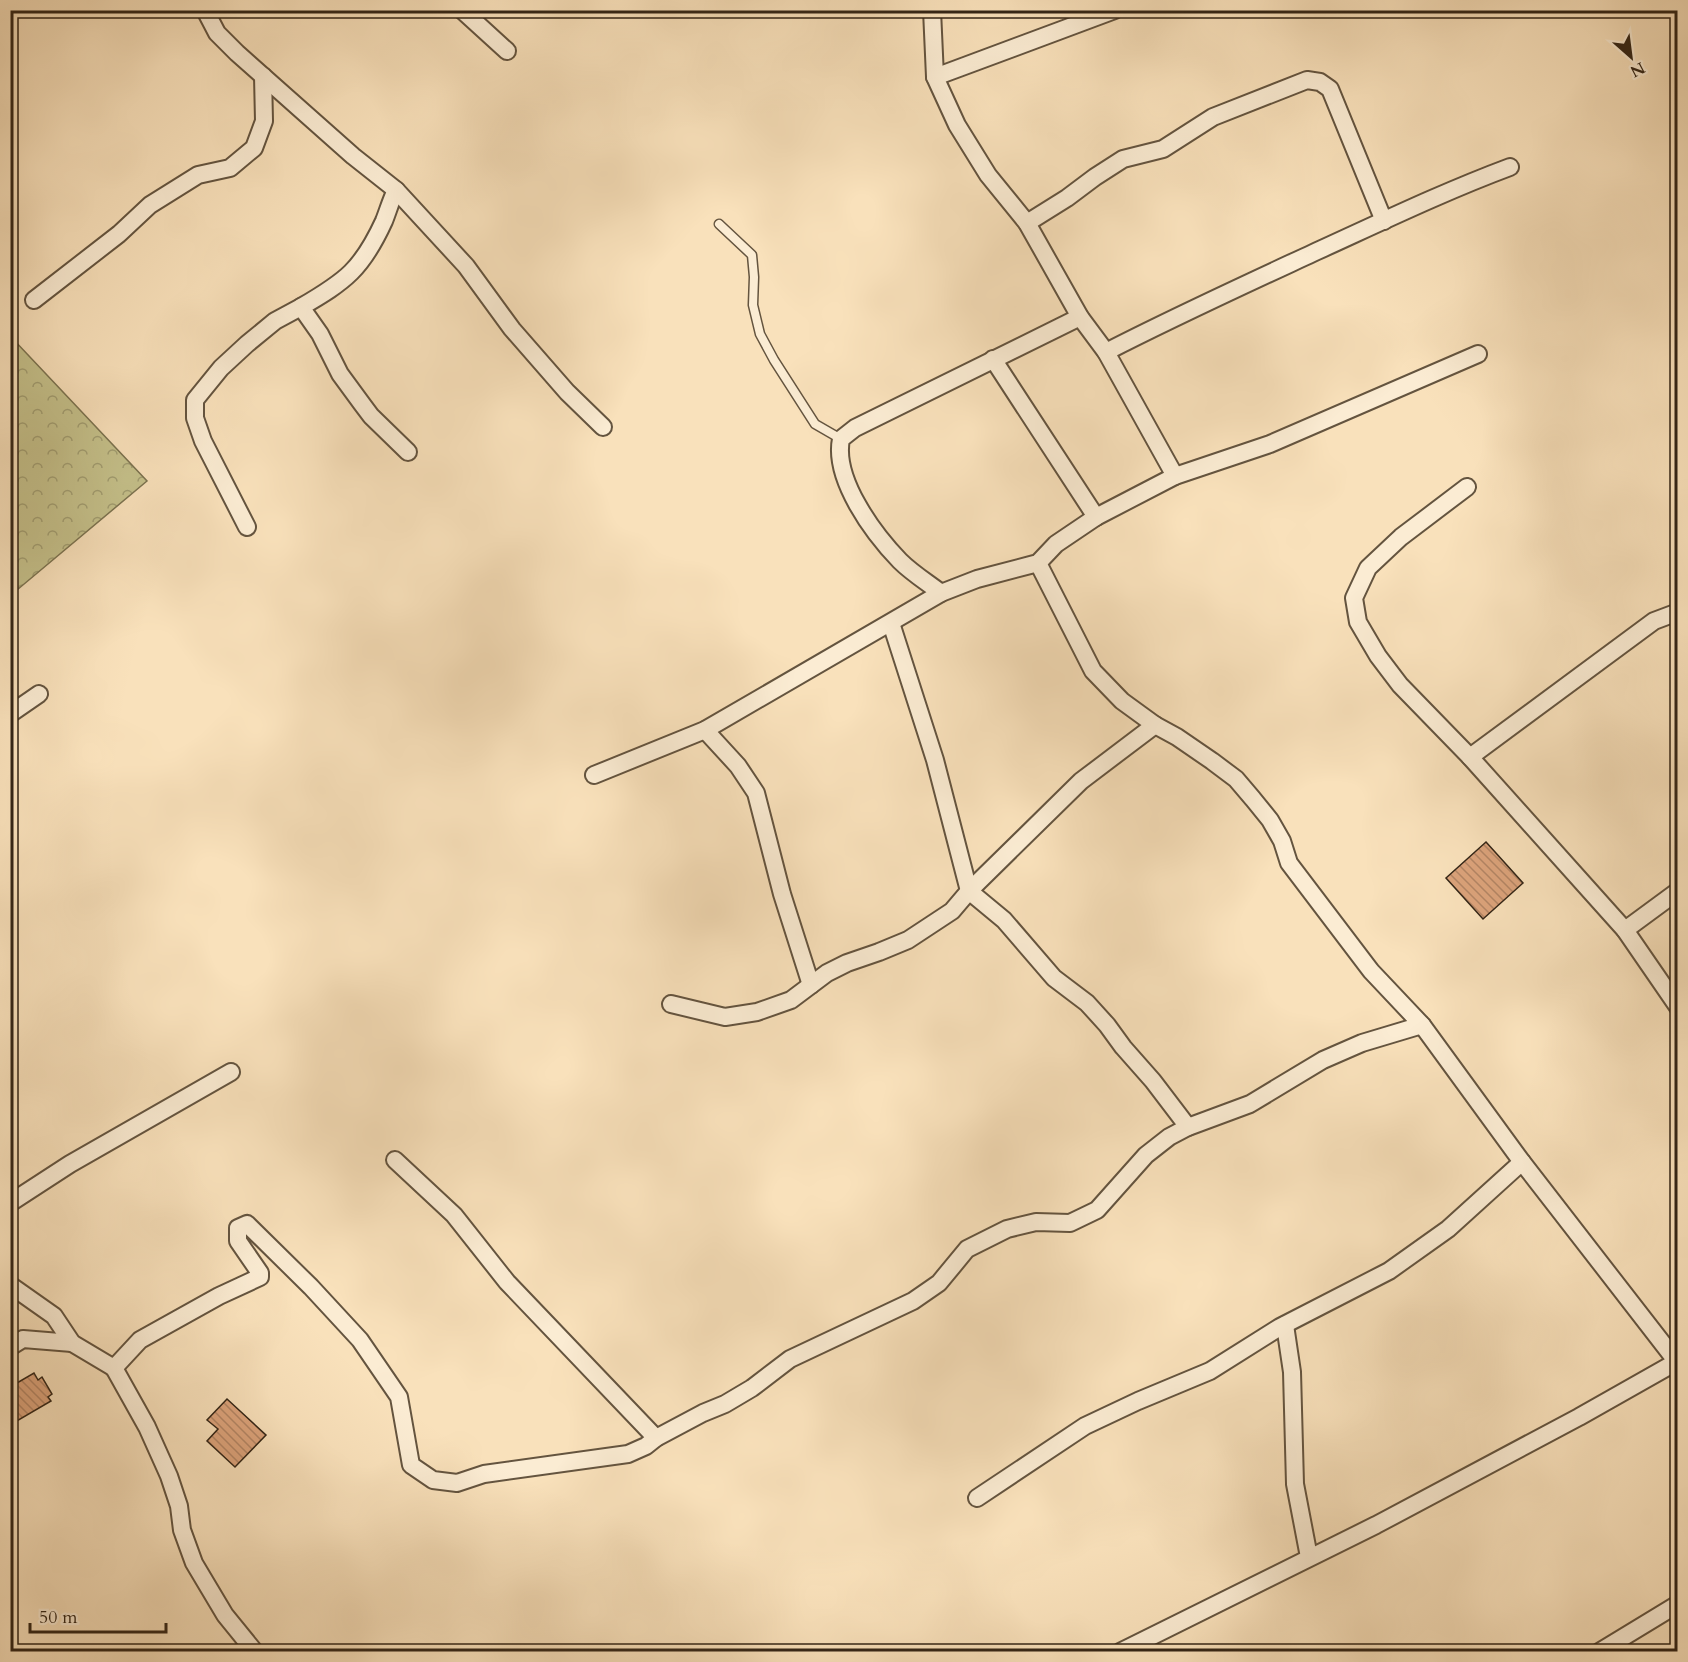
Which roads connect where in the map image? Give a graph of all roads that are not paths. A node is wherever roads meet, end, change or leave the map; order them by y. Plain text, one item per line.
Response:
1 (205, 10) edge
2 (462, 10) edge
3 (932, 10) edge
4 (1115, 10) edge
5 (507, 51) dead end
6 (263, 76) junction
7 (935, 77) junction
8 (1510, 167) dead end
9 (396, 190) junction
10 (1384, 221) junction
11 (1027, 223) junction
12 (719, 224) dead end
13 (34, 300) dead end
14 (301, 307) junction
15 (1080, 317) junction
16 (1106, 352) junction
17 (1478, 354) dead end
18 (993, 359) junction
19 (603, 427) dead end
20 (841, 438) junction
21 (408, 452) dead end
22 (1175, 476) junction
23 (1467, 488) dead end
24 (1096, 517) junction
25 (247, 527) dead end
26 (1038, 563) junction
27 (941, 593) junction
28 (1677, 612) edge
29 (891, 623) junction
30 (39, 694) dead end
31 (10, 714) edge
32 (1155, 725) junction
33 (705, 730) junction
34 (1470, 757) junction
35 (594, 775) dead end
36 (969, 891) junction
37 (1677, 891) edge
38 (1625, 930) junction
39 (811, 985) junction
40 (671, 1004) dead end
41 (1677, 1007) edge
42 (1422, 1025) junction
43 (231, 1072) dead end
44 (1188, 1127) junction
45 (395, 1160) dead end
46 (1522, 1162) junction
47 (10, 1203) edge
48 (10, 1285) edge
49 (1285, 1325) junction
50 (72, 1343) junction
51 (10, 1347) edge
52 (1677, 1361) edge
53 (114, 1368) junction
54 (656, 1438) junction
55 (977, 1498) dead end
56 (1309, 1557) junction
57 (1677, 1604) edge
58 (255, 1652) edge
59 (1120, 1652) edge
60 (1599, 1652) edge

1 - 6 street
2 - 5 street
3 - 7 street
4 - 7 street
6 - 9 street
6 - 13 street
7 - 11 street
8 - 10 street
9 - 14 street
9 - 19 street
10 - 11 street
10 - 16 street
11 - 15 street
12 - 20 lane
14 - 21 street
14 - 25 street
15 - 16 street
15 - 18 street
16 - 22 street
17 - 22 street
18 - 20 street
18 - 24 street
20 - 27 street
22 - 24 street
23 - 34 street
24 - 26 street
26 - 27 street
26 - 32 street
27 - 29 street
28 - 34 street
29 - 33 street
29 - 36 street
30 - 31 street
32 - 36 street
32 - 42 street
33 - 35 street
33 - 39 street
34 - 38 street
36 - 39 street
36 - 44 street
37 - 38 street
38 - 41 street
39 - 40 street
42 - 44 street
42 - 46 street
43 - 47 street
44 - 54 street
45 - 54 street
46 - 49 street
46 - 52 street
48 - 50 street
49 - 55 street
49 - 56 street
50 - 51 street
50 - 53 street
52 - 56 street
53 - 54 street
53 - 58 street
56 - 59 street
57 - 60 street

